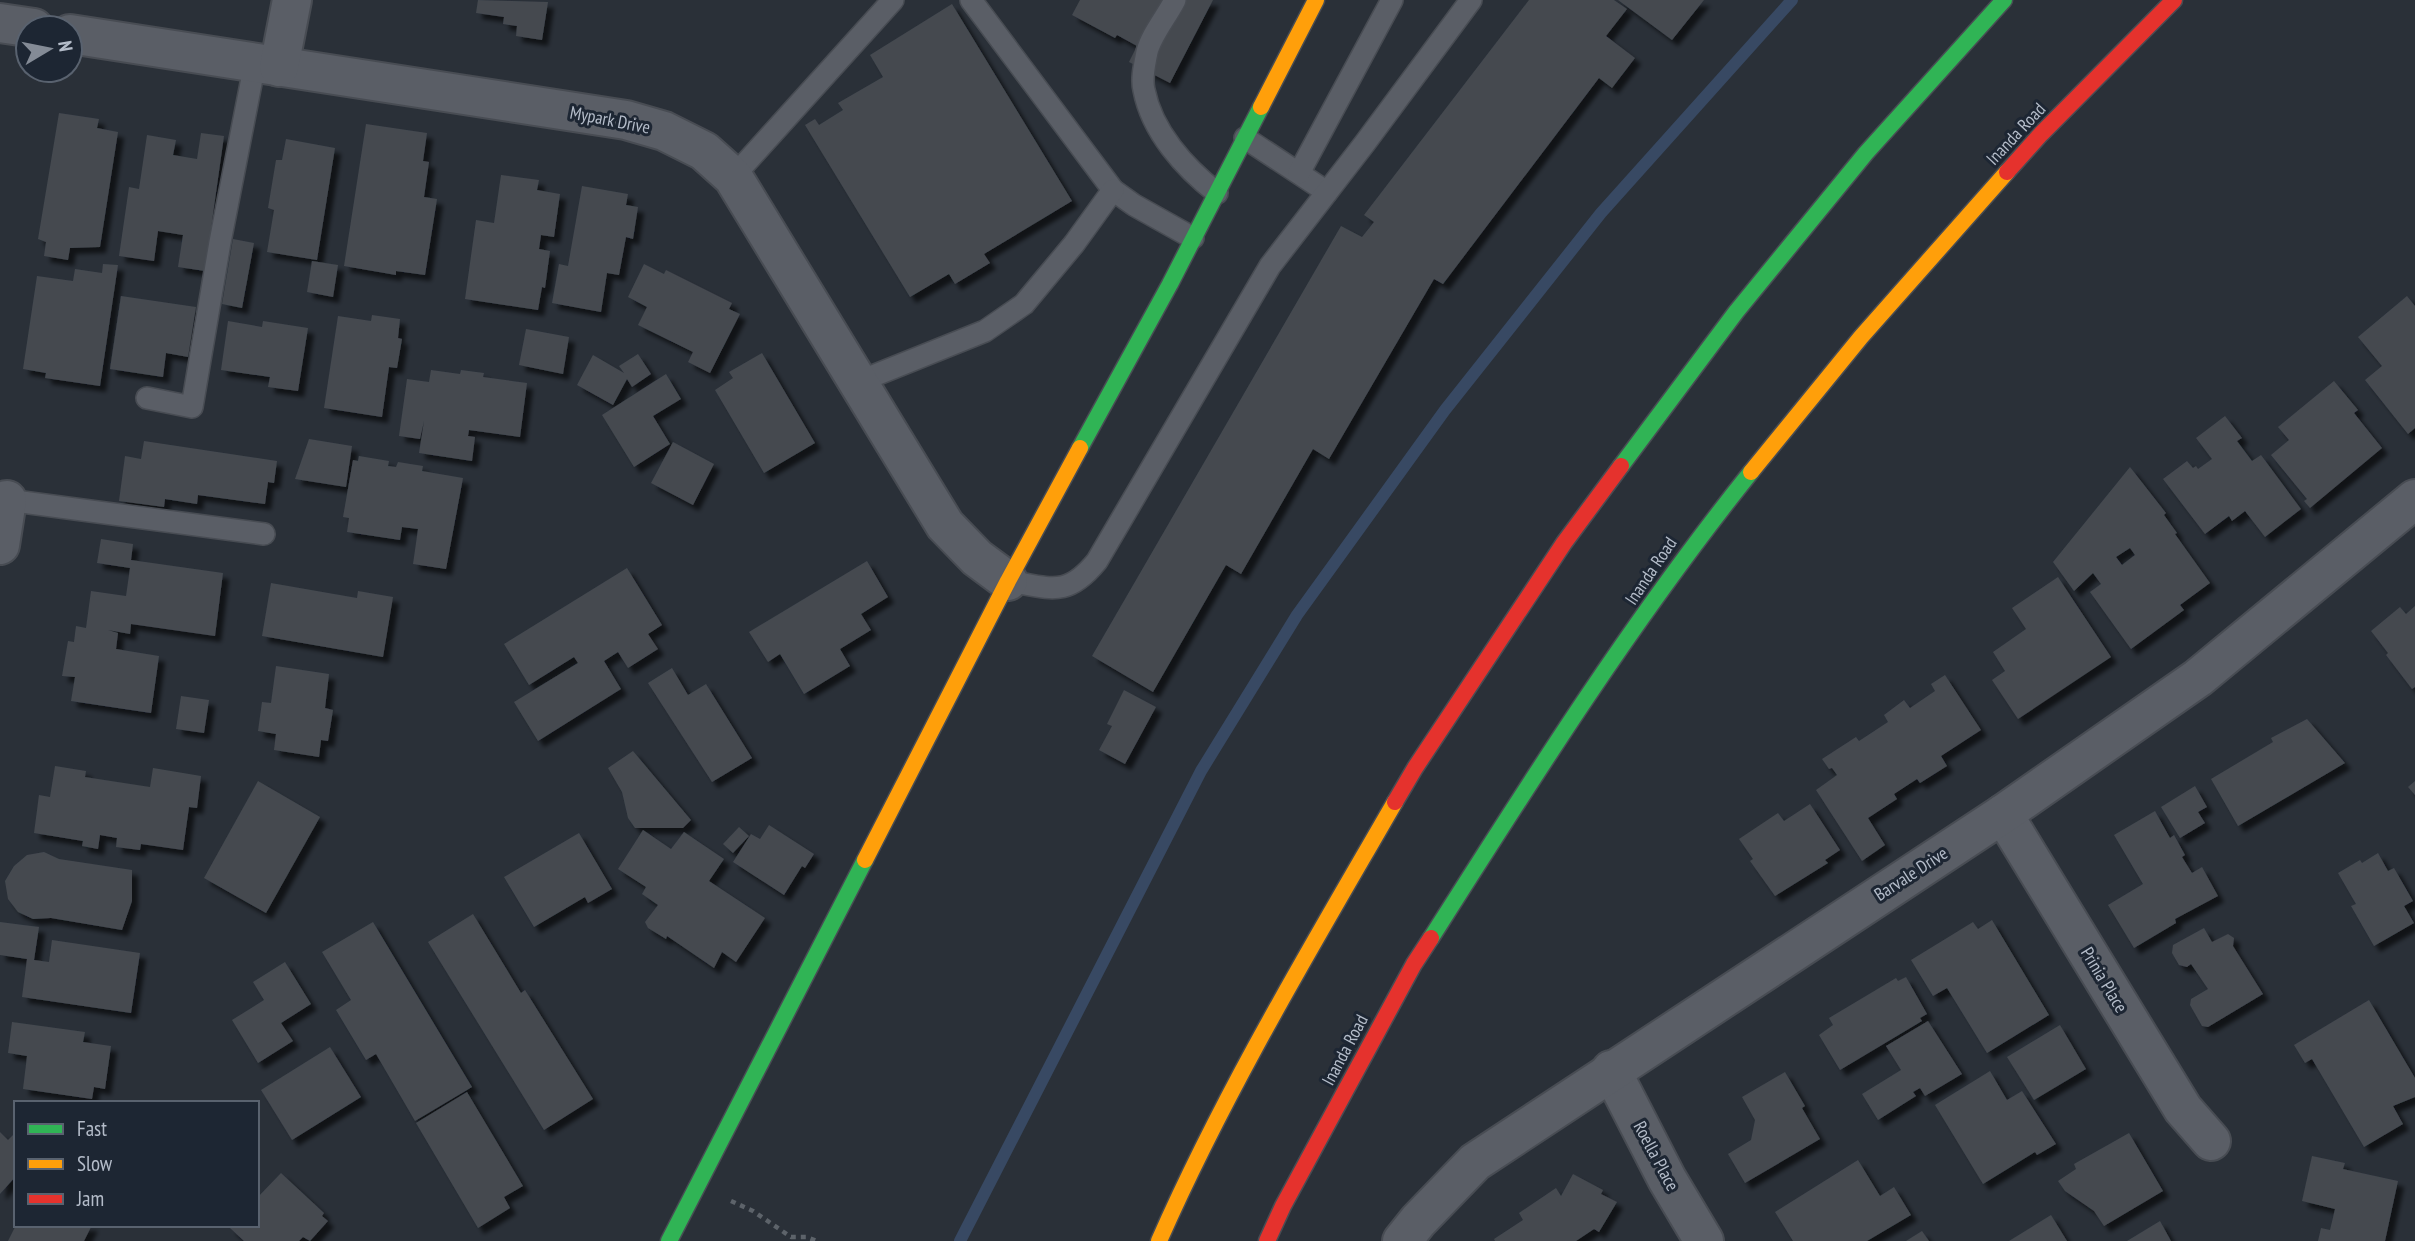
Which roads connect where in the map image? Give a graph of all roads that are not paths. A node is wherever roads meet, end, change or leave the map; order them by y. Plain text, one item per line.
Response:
1 (292, 0) edge
2 (893, 0) edge
3 (971, 0) edge
4 (1175, 0) edge
5 (1316, 0) edge
6 (1392, 0) edge
7 (1471, 0) edge
8 (2004, 0) edge
9 (2174, 0) edge
10 (84, 36) edge
11 (267, 65) junction
12 (1245, 138) junction
13 (1299, 173) junction
14 (733, 177) junction
15 (1113, 190) junction
16 (1327, 192) junction
17 (1217, 193) junction
18 (1193, 238) junction
19 (858, 382) junction
20 (147, 398) dead end
21 (2415, 499) edge
22 (7, 500) joint
23 (264, 534) dead end
24 (0, 545) edge
25 (1008, 582) junction
26 (2003, 814) junction
27 (1611, 1070) junction
28 (2211, 1141) dead end
29 (669, 1241) edge
30 (1159, 1241) edge
31 (1267, 1241) edge
32 (1402, 1241) edge
33 (1704, 1241) edge

1 - 11 street
2 - 14 lane
3 - 15 lane
4 - 17 lane
5 - 12 main road
6 - 13 lane
7 - 16 lane
8 - 30 main road
9 - 31 main road, Inanda Road
10 - 11 street, Mypark Drive
11 - 14 street, Mypark Drive
11 - 20 lane
12 - 13 lane
12 - 17 main road
13 - 16 lane
14 - 19 street, Mypark Drive
15 - 18 lane
15 - 19 lane
16 - 25 lane
17 - 18 main road
18 - 25 main road
19 - 25 street, Mypark Drive
21 - 26 street, Barvale Drive
22 - 23 lane
22 - 24 street
25 - 29 main road
26 - 27 street, Barvale Drive
26 - 28 street, Prinia Place
27 - 32 street, Barvale Drive
27 - 33 street, Roella Place

